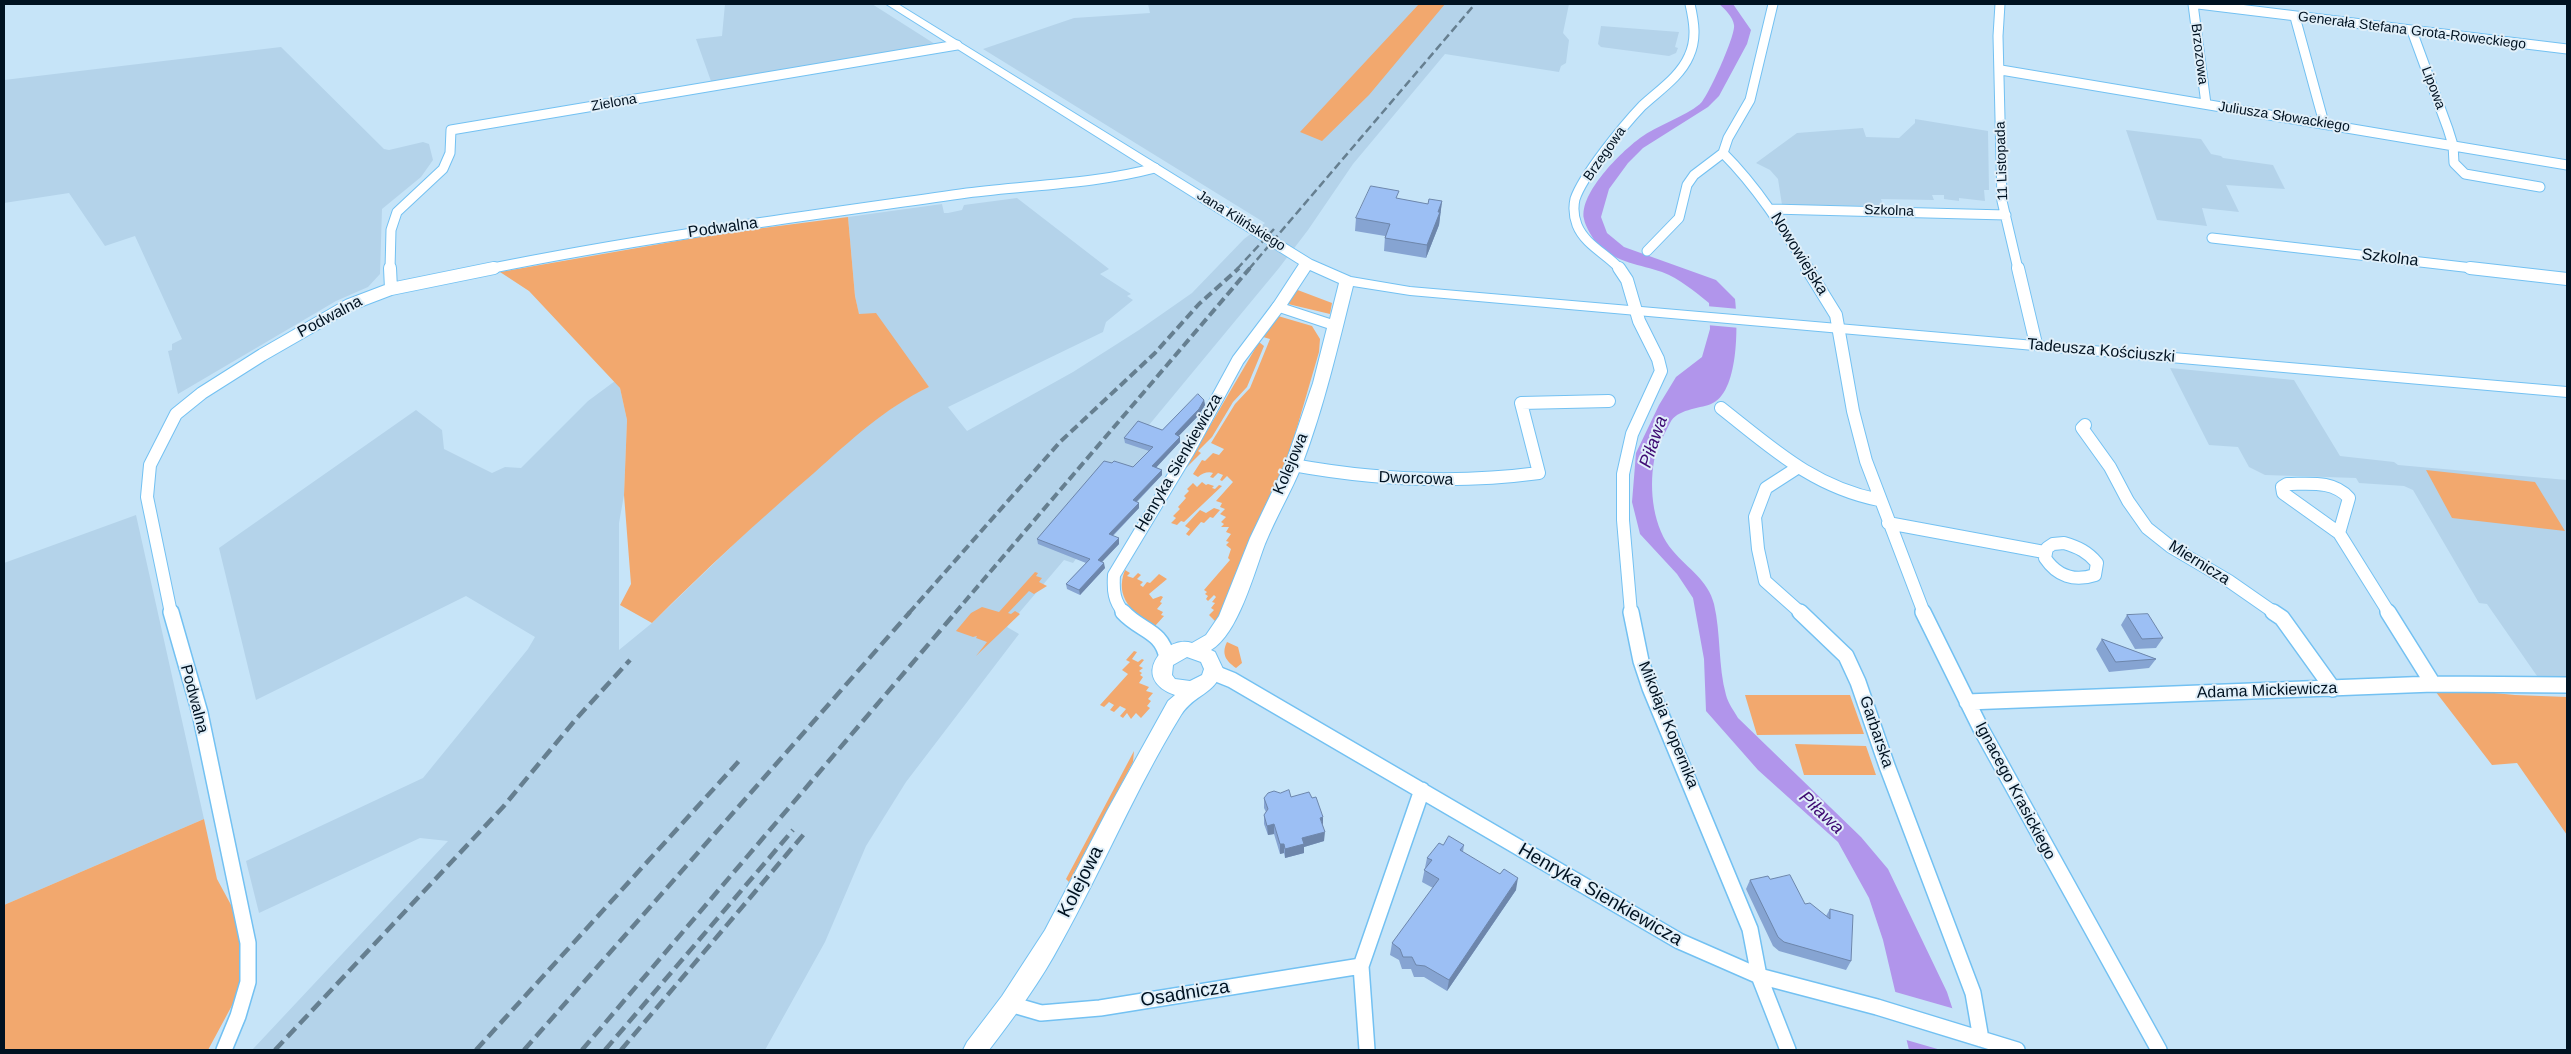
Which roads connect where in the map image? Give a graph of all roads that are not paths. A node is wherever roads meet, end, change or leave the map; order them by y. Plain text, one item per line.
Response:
1 (890, 4) edge
2 (1690, 4) edge
3 (1773, 4) edge
4 (2000, 4) edge
5 (2193, 4) edge
6 (2198, 4) edge
7 (2295, 17) junction
8 (2412, 31) junction
9 (957, 45) junction
10 (2567, 49) edge
11 (2000, 70) junction
12 (2206, 104) junction
13 (2324, 124) junction
14 (2453, 145) junction
15 (1724, 153) junction
16 (2567, 165) edge
17 (1155, 168) junction
18 (2540, 187) dead end
19 (1771, 209) junction
20 (2006, 215) junction
21 (2212, 238) dead end
22 (1647, 251) dead end
23 (1307, 263) junction
24 (2567, 279) edge
25 (1347, 281) junction
26 (391, 289) junction
27 (1278, 307) junction
28 (1635, 309) junction
29 (1336, 326) junction
30 (1840, 329) junction
31 (2036, 344) junction
32 (2567, 392) edge
33 (1609, 400) dead end
34 (1721, 408) dead end
35 (2086, 425) dead end
36 (1293, 465) junction
37 (1797, 468) junction
38 (1879, 500) junction
39 (1888, 523) junction
40 (2339, 533) junction
41 (2044, 552) dead end
42 (1207, 655) junction
43 (1167, 658) junction
44 (2433, 684) junction
45 (2567, 684) edge
46 (2333, 688) junction
47 (1182, 695) junction
48 (1967, 702) junction
49 (1422, 790) junction
50 (1360, 966) junction
51 (1759, 976) junction
52 (1010, 1004) junction
53 (1976, 1037) junction
54 (224, 1050) edge
55 (976, 1050) edge
56 (1366, 1050) edge
57 (1788, 1050) edge
58 (2017, 1050) edge
59 (2158, 1050) edge

1 - 9 street, Jana Kilińskiego
2 - 28 street, Brzegowa
3 - 15 street
4 - 11 street, 11 Listopada
5 - 12 street, Brzozowa
6 - 7 street, Generała Stefana Grota-Roweckiego
7 - 8 street, Generała Stefana Grota-Roweckiego
7 - 13 street
8 - 10 street, Generała Stefana Grota-Roweckiego
8 - 14 street, Lipowa
9 - 17 street, Jana Kilińskiego
9 - 26 street, Zielona
11 - 12 street, Juliusza Słowackiego
11 - 20 street, 11 Listopada
12 - 13 street, Juliusza Słowackiego
13 - 14 street, Juliusza Słowackiego
14 - 16 street, Juliusza Słowackiego
14 - 18 street, Lipowa
15 - 19 street, Nowowiejska
15 - 22 street
17 - 23 street, Jana Kilińskiego
17 - 26 street, Podwalna
19 - 20 street, Szkolna
19 - 30 street, Nowowiejska
20 - 31 street, 11 Listopada
21 - 24 street, Szkolna
23 - 25 street, Jana Kilińskiego
23 - 27 street, Henryka Sienkiewicza
25 - 28 street, Jana Kilińskiego
25 - 29 street, Kolejowa
26 - 54 street, Podwalna
27 - 29 street
27 - 43 street, Henryka Sienkiewicza
28 - 30 street, Tadeusza Kościuszki
28 - 51 street, Mikołaja Kopernika
29 - 36 street, Kolejowa
30 - 31 street, Tadeusza Kościuszki
30 - 38 street, Nowowiejska
31 - 32 street, Tadeusza Kościuszki
33 - 36 street, Dworcowa
34 - 37 street
35 - 46 street, Miernicza
36 - 42 street, Kolejowa
37 - 38 street
37 - 53 street, Garbarska
38 - 39 street, Nowowiejska
39 - 41 street
39 - 48 street, Ignacego Krasickiego
40 - 40 street
40 - 44 street
42 - 43 street
42 - 47 street
42 - 49 street, Henryka Sienkiewicza
43 - 47 street
44 - 45 street, Adama Mickiewicza
44 - 46 street, Adama Mickiewicza
46 - 48 street, Adama Mickiewicza
47 - 52 street, Kolejowa
48 - 59 street, Ignacego Krasickiego
49 - 50 street
49 - 51 street, Henryka Sienkiewicza
50 - 52 street, Osadnicza
50 - 56 street
51 - 53 street, Henryka Sienkiewicza
51 - 57 street, Mikołaja Kopernika
52 - 55 street, Kolejowa
53 - 58 street, Henryka Sienkiewicza

